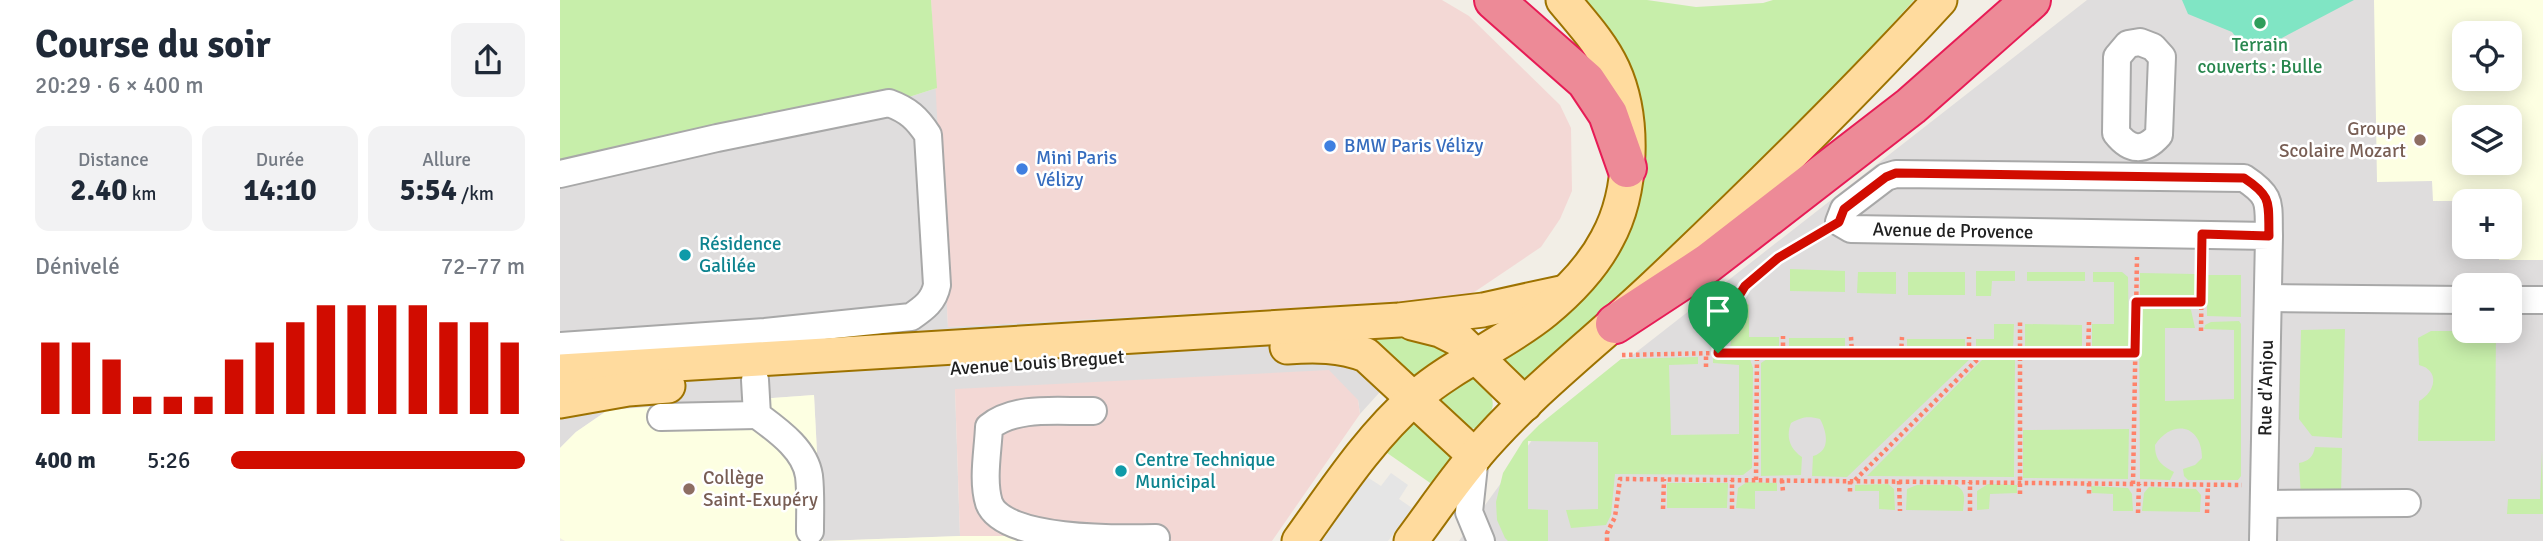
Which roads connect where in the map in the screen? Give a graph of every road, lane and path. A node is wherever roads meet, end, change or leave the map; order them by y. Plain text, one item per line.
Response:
1 (1494, 0) edge
2 (1563, 0) edge
3 (1940, 0) edge
4 (2031, 0) edge
5 (2139, 149) dead end
6 (1626, 168) junction
7 (560, 174) edge
8 (2139, 176) junction
9 (1839, 222) junction
10 (2137, 233) junction
11 (2202, 234) junction
12 (2269, 236) junction
13 (1565, 292) junction
14 (2268, 299) junction
15 (2452, 300) edge
16 (2522, 300) edge
17 (2543, 300) edge
18 (2136, 302) junction
19 (2201, 302) junction
20 (1399, 320) junction
21 (2020, 321) dead end
22 (2089, 322) dead end
23 (1615, 324) junction
24 (2201, 331) dead end
25 (765, 332) junction
26 (1783, 336) dead end
27 (1851, 337) dead end
28 (1902, 337) dead end
29 (1969, 337) dead end
30 (560, 346) edge
31 (1349, 348) junction
32 (1706, 353) junction
33 (1718, 353) junction
34 (1757, 353) junction
35 (1783, 353) junction
36 (2021, 353) junction
37 (2088, 353) junction
38 (2135, 353) junction
39 (1852, 354) junction
40 (1901, 354) junction
41 (1969, 354) junction
42 (1984, 354) junction
43 (1475, 356) junction
44 (1579, 356) junction
45 (1706, 367) dead end
46 (560, 370) edge
47 (743, 370) junction
48 (1414, 399) junction
49 (560, 401) edge
50 (1525, 404) junction
51 (1093, 411) dead end
52 (757, 415) junction
53 (661, 417) dead end
54 (1385, 426) junction
55 (1475, 456) junction
56 (1664, 479) junction
57 (1732, 480) junction
58 (1756, 480) junction
59 (1782, 480) junction
60 (1852, 481) junction
61 (1899, 481) junction
62 (1970, 482) junction
63 (2020, 483) junction
64 (2089, 483) junction
65 (2136, 484) junction
66 (2207, 485) junction
67 (1783, 492) dead end
68 (1850, 492) dead end
69 (2020, 494) dead end
70 (2089, 494) dead end
71 (2264, 495) junction
72 (2407, 503) dead end
73 (1663, 509) dead end
74 (1732, 509) dead end
75 (1900, 511) dead end
76 (1970, 511) dead end
77 (2138, 513) dead end
78 (2207, 513) dead end
79 (810, 531) dead end
80 (1156, 538) dead end
81 (1091, 541) edge
82 (1299, 541) edge
83 (1411, 541) edge
84 (1481, 541) edge
85 (1607, 541) edge
86 (2263, 541) edge

1 - 6 highway
2 - 6 main road
3 - 23 main road
4 - 23 highway
5 - 8 street
6 - 13 main road
7 - 25 street
8 - 9 street, Avenue de Provence
8 - 12 street, Avenue de Provence
9 - 10 street, Avenue de Provence
9 - 33 path
10 - 11 street, Avenue de Provence
10 - 18 path
11 - 12 street, Avenue de Provence
11 - 19 path
12 - 14 street, Rue d'Anjou
13 - 20 main road, Avenue Louis Breguet
13 - 43 main road
14 - 15 street
14 - 71 street, Rue d'Anjou
16 - 17 street
18 - 19 path
18 - 38 path
19 - 24 path
20 - 43 main road
20 - 47 main road, Avenue Louis Breguet
21 - 36 path
22 - 37 path
23 - 44 main road
25 - 30 street
25 - 47 street
26 - 35 path
27 - 39 path
28 - 40 path
29 - 41 path
31 - 47 main road, Avenue Louis Breguet
31 - 48 main road, Avenue Louis Breguet
31 - 54 main road
32 - 33 path
32 - 44 path
32 - 45 path
33 - 34 path
34 - 35 path
34 - 58 path
35 - 39 path
36 - 37 path
36 - 42 path
36 - 63 path
37 - 38 path
38 - 65 path
39 - 40 path
40 - 41 path
41 - 42 path
42 - 60 path
43 - 48 main road
43 - 50 main road
44 - 50 main road
46 - 47 main road, Avenue Louis Breguet
47 - 49 main road, Avenue Louis Breguet
47 - 52 street
48 - 54 main road
48 - 55 main road, Avenue Louis Breguet
50 - 55 main road
51 - 81 street
52 - 53 street
52 - 79 street
54 - 82 main road
55 - 83 main road
55 - 84 street
56 - 57 path
56 - 73 path
56 - 85 path
57 - 58 path
57 - 74 path
58 - 59 path
59 - 60 path
59 - 67 path
60 - 61 path
60 - 68 path
61 - 62 path
61 - 75 path
62 - 63 path
62 - 76 path
63 - 64 path
63 - 69 path
64 - 65 path
64 - 70 path
65 - 66 path
65 - 77 path
66 - 71 path
66 - 78 path
71 - 72 street
71 - 86 street, Rue d'Anjou
80 - 81 street

